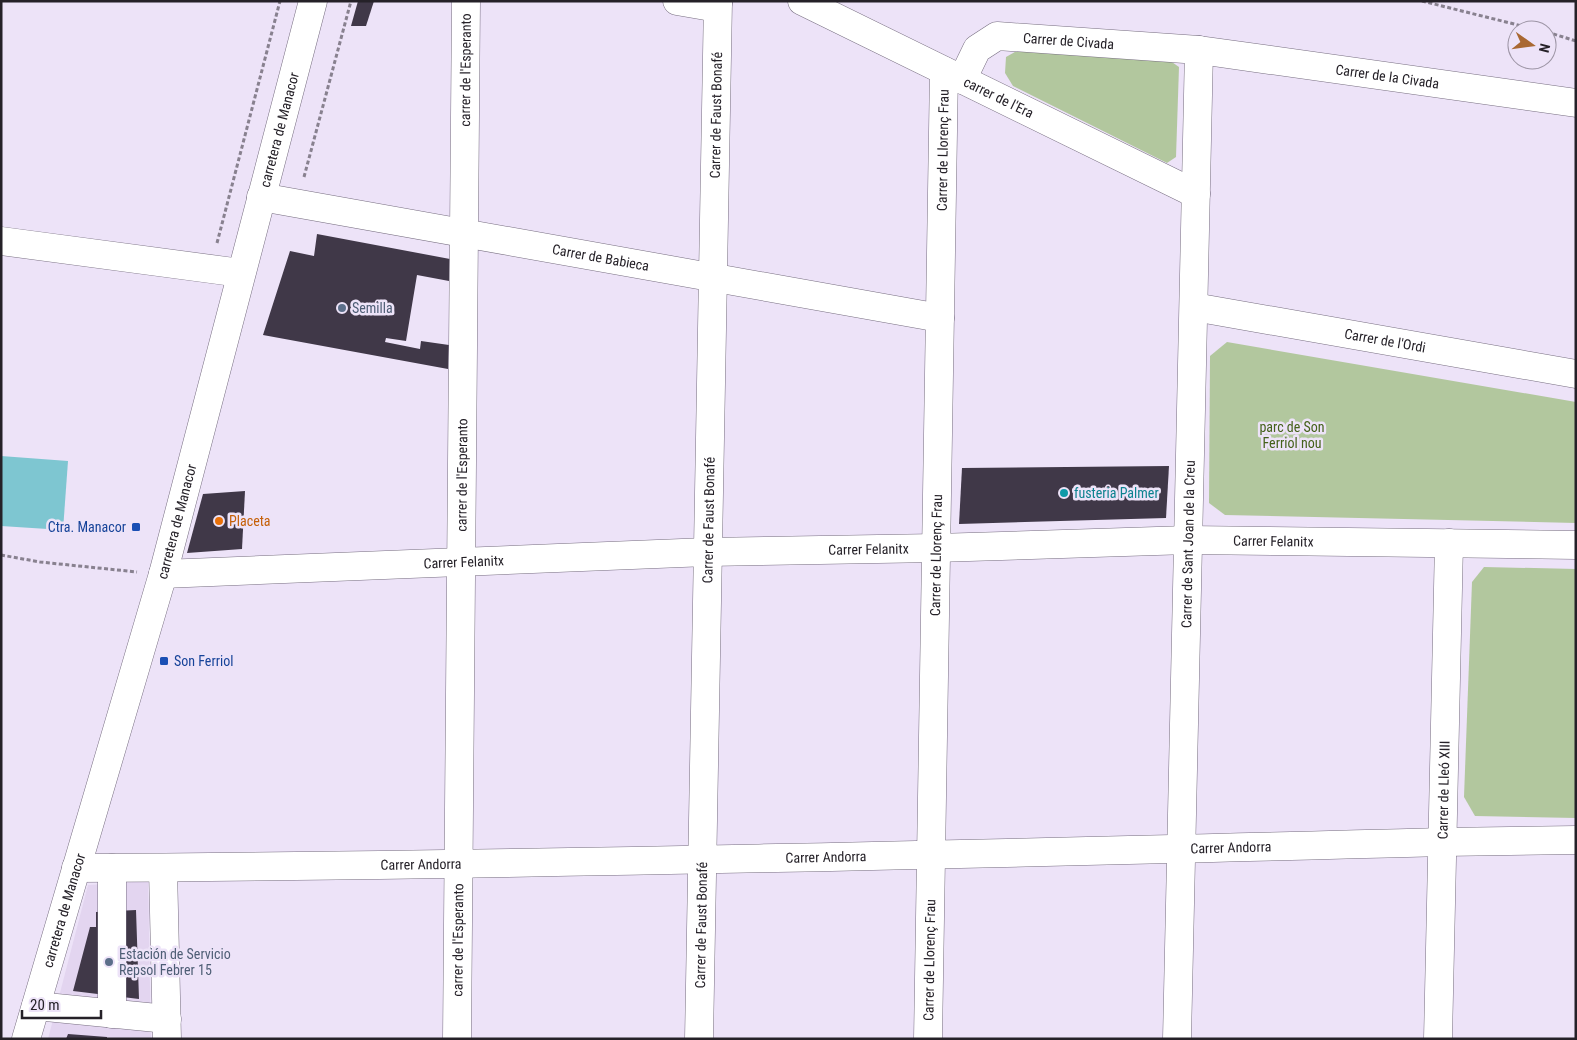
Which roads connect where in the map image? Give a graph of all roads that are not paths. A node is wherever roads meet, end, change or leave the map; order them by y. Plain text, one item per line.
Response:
1 (313, 1) edge
2 (466, 1) edge
3 (677, 1) edge
4 (802, 1) edge
5 (718, 2) edge
6 (1199, 50) junction
7 (953, 75) junction
8 (1576, 104) edge
9 (1196, 194) junction
10 (260, 197) junction
11 (464, 234) junction
12 (1, 242) edge
13 (241, 273) junction
14 (712, 277) junction
15 (1194, 307) junction
16 (940, 318) junction
17 (1576, 374) edge
18 (1188, 540) junction
19 (1449, 543) junction
20 (1576, 545) edge
21 (936, 548) junction
22 (707, 552) junction
23 (461, 562) junction
24 (162, 574) junction
25 (1576, 840) edge
26 (1442, 842) junction
27 (1182, 848) junction
28 (931, 854) junction
29 (702, 858) junction
30 (458, 863) junction
31 (76, 868) junction
32 (112, 868) junction
33 (163, 869) junction
34 (36, 1006) junction
35 (112, 1014) junction
36 (167, 1029) edge
37 (26, 1039) edge
38 (457, 1039) edge
39 (699, 1039) edge
40 (928, 1039) edge
41 (1177, 1039) edge
42 (1438, 1039) edge

1 - 10 street, carretera de Manacor
2 - 11 street, carrer de l'Esperanto
3 - 5 street
4 - 7 street, carrer de l'Era
5 - 14 street, Carrer de Faust Bonafé
6 - 7 street, Carrer de Civada
6 - 8 street, Carrer de la Civada
6 - 9 street, Carrer de Sant Joan de la Creu
7 - 9 street, carrer de l'Era
7 - 16 street, Carrer de Llorenç Frau
9 - 15 street, Carrer de Sant Joan de la Creu
10 - 11 street, Carrer de Babieca
10 - 13 street, carretera de Manacor
11 - 14 street, Carrer de Babieca
11 - 23 street, carrer de l'Esperanto
12 - 13 street
13 - 24 street, carretera de Manacor
14 - 16 street, Carrer de Babieca
14 - 22 street, Carrer de Faust Bonafé
15 - 17 street, Carrer de l'Ordi
15 - 18 street, Carrer de Sant Joan de la Creu
16 - 21 street, Carrer de Llorenç Frau
18 - 19 street, Carrer Felanitx
18 - 21 street, Carrer Felanitx
18 - 27 street, Carrer de Sant Joan de la Creu
19 - 20 street, Carrer Felanitx
19 - 26 street, Carrer de Lleó XIII
21 - 22 street, Carrer Felanitx
21 - 28 street, Carrer de Llorenç Frau
22 - 23 street, Carrer Felanitx
22 - 29 street, Carrer de Faust Bonafé
23 - 24 street, Carrer Felanitx
23 - 30 street, carrer de l'Esperanto
24 - 31 street, carretera de Manacor
25 - 26 street, Carrer Andorra
26 - 27 street, Carrer Andorra
26 - 42 street, Carrer de Lleó XIII
27 - 28 street, Carrer Andorra
27 - 41 street, Carrer de Sant Joan de la Creu
28 - 29 street, Carrer Andorra
28 - 40 street, Carrer de Llorenç Frau
29 - 30 street, Carrer Andorra
29 - 39 street, Carrer de Faust Bonafé
30 - 33 street, Carrer Andorra
30 - 38 street, carrer de l'Esperanto
31 - 32 street, Carrer Andorra
31 - 34 street, carretera de Manacor
32 - 33 street, Carrer Andorra
32 - 35 street
33 - 36 street
34 - 35 street
34 - 37 street, carretera de Manacor
35 - 36 street

